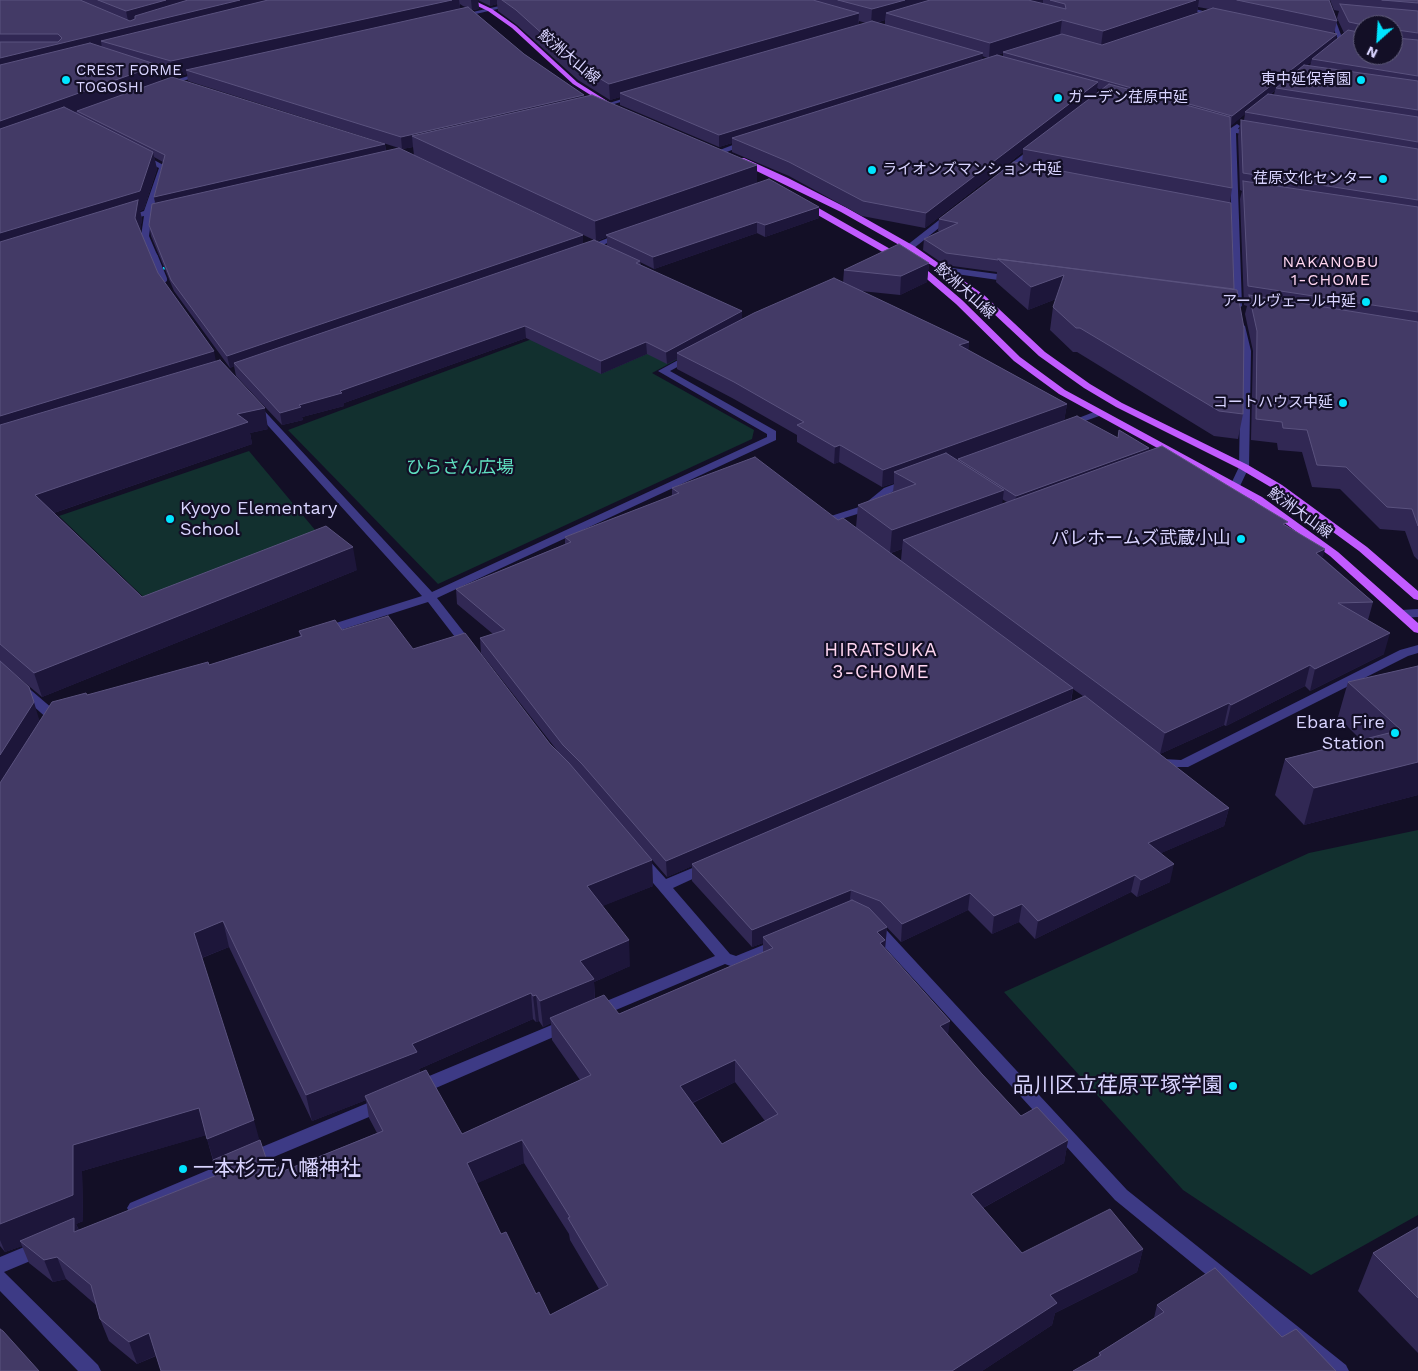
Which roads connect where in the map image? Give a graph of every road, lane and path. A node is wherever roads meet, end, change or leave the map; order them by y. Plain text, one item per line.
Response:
1 (468, 0) edge
2 (534, 0) edge
3 (1149, 0) edge
4 (1325, 0) edge
5 (457, 7) edge
6 (490, 10) junction
7 (1211, 14) junction
8 (1331, 14) junction
9 (1341, 15) edge
10 (474, 16) junction
11 (1226, 17) edge
12 (450, 18) edge
13 (1192, 20) edge
14 (1332, 40) edge
15 (1346, 42) junction
16 (1335, 48) edge
17 (209, 72) edge
18 (163, 78) edge
19 (172, 81) junction
20 (189, 86) edge
21 (153, 88) edge
22 (646, 94) edge
23 (608, 104) junction
24 (589, 108) joint
25 (626, 112) edge
26 (611, 116) edge
27 (1204, 123) edge
28 (1240, 124) edge
29 (1232, 130) junction
30 (1262, 136) edge
31 (756, 140) edge
32 (1040, 146) edge
33 (717, 150) joint
34 (131, 151) edge
35 (1010, 168) junction
36 (1020, 170) edge
37 (997, 178) edge
38 (1234, 194) junction
39 (1244, 195) edge
40 (795, 199) edge
41 (175, 205) edge
42 (960, 207) edge
43 (1225, 209) edge
44 (1235, 211) junction
45 (148, 212) junction
46 (111, 223) edge
47 (631, 233) edge
48 (590, 244) junction
49 (911, 248) junction
50 (603, 250) edge
51 (576, 252) edge
52 (893, 258) junction
53 (945, 270) junction
54 (1024, 280) edge
55 (164, 282) edge
56 (703, 350) edge
57 (247, 396) edge
58 (1099, 413) junction
59 (1058, 428) edge
60 (1174, 454) junction
61 (1159, 460) edge
62 (1244, 467) junction
63 (916, 479) edge
64 (1235, 486) junction
65 (850, 530) edge
66 (430, 597) junction
67 (1418, 598) edge
68 (1418, 613) edge
69 (1401, 614) junction
70 (1418, 628) edge
71 (317, 633) edge
72 (1418, 649) edge
73 (477, 658) edge
74 (0, 670) edge
75 (57, 720) edge
76 (1144, 751) edge
77 (632, 849) edge
78 (716, 863) edge
79 (663, 886) junction
80 (858, 918) edge
81 (788, 940) edge
82 (725, 958) junction
83 (122, 1214) edge
84 (52, 1244) edge
85 (0, 1266) edge
86 (0, 1279) edge
87 (91, 1371) edge
88 (1339, 1371) edge

1 - 6 main road, 鮫洲大山線
2 - 6 street
3 - 7 street
4 - 8 street
5 - 10 main road
6 - 10 street
6 - 23 main road, 鮫洲大山線
7 - 11 street
7 - 13 street
8 - 9 street
8 - 15 street
10 - 12 street
14 - 15 street
15 - 16 street
17 - 19 street
18 - 19 street
19 - 20 street
19 - 21 street
22 - 23 street
23 - 24 street
23 - 25 main road, 鮫洲大山線
24 - 26 main road, 鮫洲大山線
27 - 29 street
28 - 29 street
29 - 30 street
29 - 38 street
31 - 33 street
32 - 35 street
33 - 49 main road, 鮫洲大山線
34 - 45 street
35 - 36 street
35 - 37 street
38 - 39 street
38 - 44 street
40 - 52 main road, 鮫洲大山線
41 - 45 street
42 - 49 street
43 - 44 street
44 - 62 street
45 - 46 street
45 - 55 street, bridge
47 - 48 street
48 - 50 street
48 - 51 street
49 - 52 street
49 - 53 main road, 鮫洲大山線
52 - 58 main road, 鮫洲大山線
53 - 54 street
53 - 62 main road, 鮫洲大山線
56 - 66 street
57 - 66 street
58 - 59 street
58 - 60 main road, 鮫洲大山線
60 - 61 street
60 - 64 main road, 鮫洲大山線
62 - 64 street
62 - 67 main road, 鮫洲大山線
63 - 65 street
64 - 69 main road, 鮫洲大山線
66 - 71 street
66 - 73 street
68 - 69 street
69 - 70 main road, 鮫洲大山線
72 - 76 street
74 - 75 street
77 - 79 street
78 - 79 street
79 - 82 street
80 - 88 street
81 - 82 street
82 - 83 street
84 - 85 street
86 - 87 street

